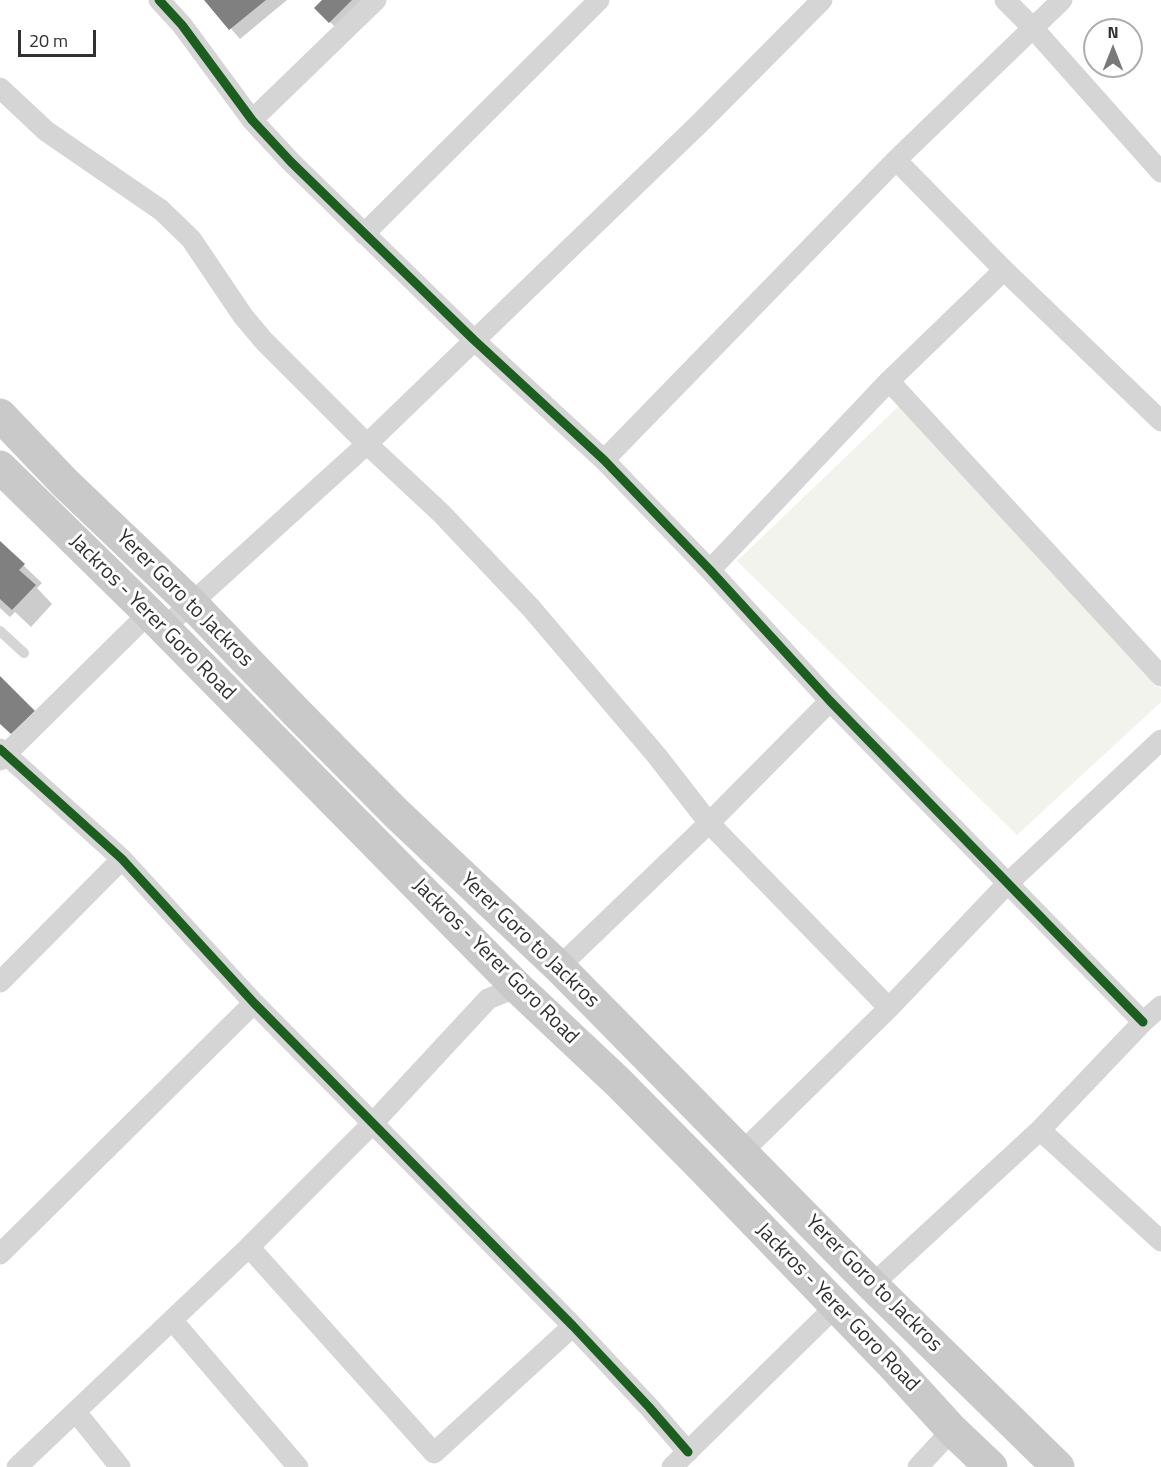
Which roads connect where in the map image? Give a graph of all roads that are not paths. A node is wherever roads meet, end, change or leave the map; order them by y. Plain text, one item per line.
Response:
1 (159, 0) edge
2 (375, 0) edge
3 (599, 0) edge
4 (822, 0) edge
5 (1005, 0) edge
6 (1062, 0) edge
7 (1032, 27) junction
8 (0, 88) edge
9 (252, 120) junction
10 (896, 160) junction
11 (1161, 172) edge
12 (364, 234) junction
13 (1004, 270) junction
14 (474, 340) junction
15 (889, 381) junction
16 (0, 415) edge
17 (1161, 422) edge
18 (367, 444) junction
19 (604, 460) junction
20 (0, 467) edge
21 (710, 570) junction
22 (192, 604) junction
23 (157, 621) junction
24 (0, 631) edge
25 (24, 653) dead end
26 (1161, 676) edge
27 (830, 701) junction
28 (1161, 740) edge
29 (2, 755) edge
30 (709, 823) junction
31 (122, 859) junction
32 (1007, 884) junction
33 (558, 967) junction
34 (0, 981) edge
35 (517, 987) junction
36 (254, 1003) junction
37 (1161, 1006) edge
38 (889, 1008) junction
39 (1143, 1022) junction
40 (373, 1123) junction
41 (1040, 1130) junction
42 (742, 1152) junction
43 (1161, 1241) edge
44 (249, 1247) junction
45 (0, 1254) edge
46 (872, 1285) junction
47 (836, 1306) junction
48 (172, 1320) junction
49 (573, 1326) junction
50 (76, 1412) junction
51 (952, 1430) junction
52 (427, 1460) edge
53 (680, 1462) edge
54 (988, 1464) edge
55 (920, 1466) edge
56 (17, 1467) edge
57 (120, 1467) edge
58 (298, 1467) edge
59 (1059, 1467) edge

1 - 9 street
2 - 9 street
3 - 12 street
4 - 14 street
5 - 7 street
6 - 7 street
7 - 10 street
7 - 11 street
8 - 18 street
9 - 12 street
10 - 13 street
10 - 19 street
12 - 14 street
13 - 15 street
13 - 17 street
14 - 18 street
14 - 19 street
15 - 21 street
15 - 26 street
16 - 22 main road, Yerer Goro to Jackros
18 - 22 street
18 - 30 street
19 - 21 street
20 - 23 main road, Jackros - Yerer Goro Road
21 - 27 street
22 - 23 street
22 - 33 main road, Yerer Goro to Jackros
23 - 29 street
23 - 35 main road, Jackros - Yerer Goro Road
24 - 25 lane
27 - 30 street
27 - 32 street
28 - 32 street
29 - 31 street
30 - 33 street
30 - 38 street
31 - 34 street
31 - 36 street
32 - 38 street
32 - 39 street
33 - 42 main road, Yerer Goro to Jackros
35 - 40 street
35 - 47 main road, Jackros - Yerer Goro Road
36 - 40 street
36 - 45 street
37 - 39 street
38 - 42 street
39 - 41 street
40 - 44 street
40 - 49 street
41 - 43 street
41 - 46 street
42 - 46 main road, Yerer Goro to Jackros
44 - 48 street
44 - 52 street
46 - 59 main road, Yerer Goro to Jackros
47 - 51 main road, Jackros - Yerer Goro Road
47 - 53 street
48 - 50 street
48 - 58 street
49 - 52 street
49 - 53 street
50 - 56 street
50 - 57 street
51 - 54 main road, Jackros - Yerer Goro Road
51 - 55 street

